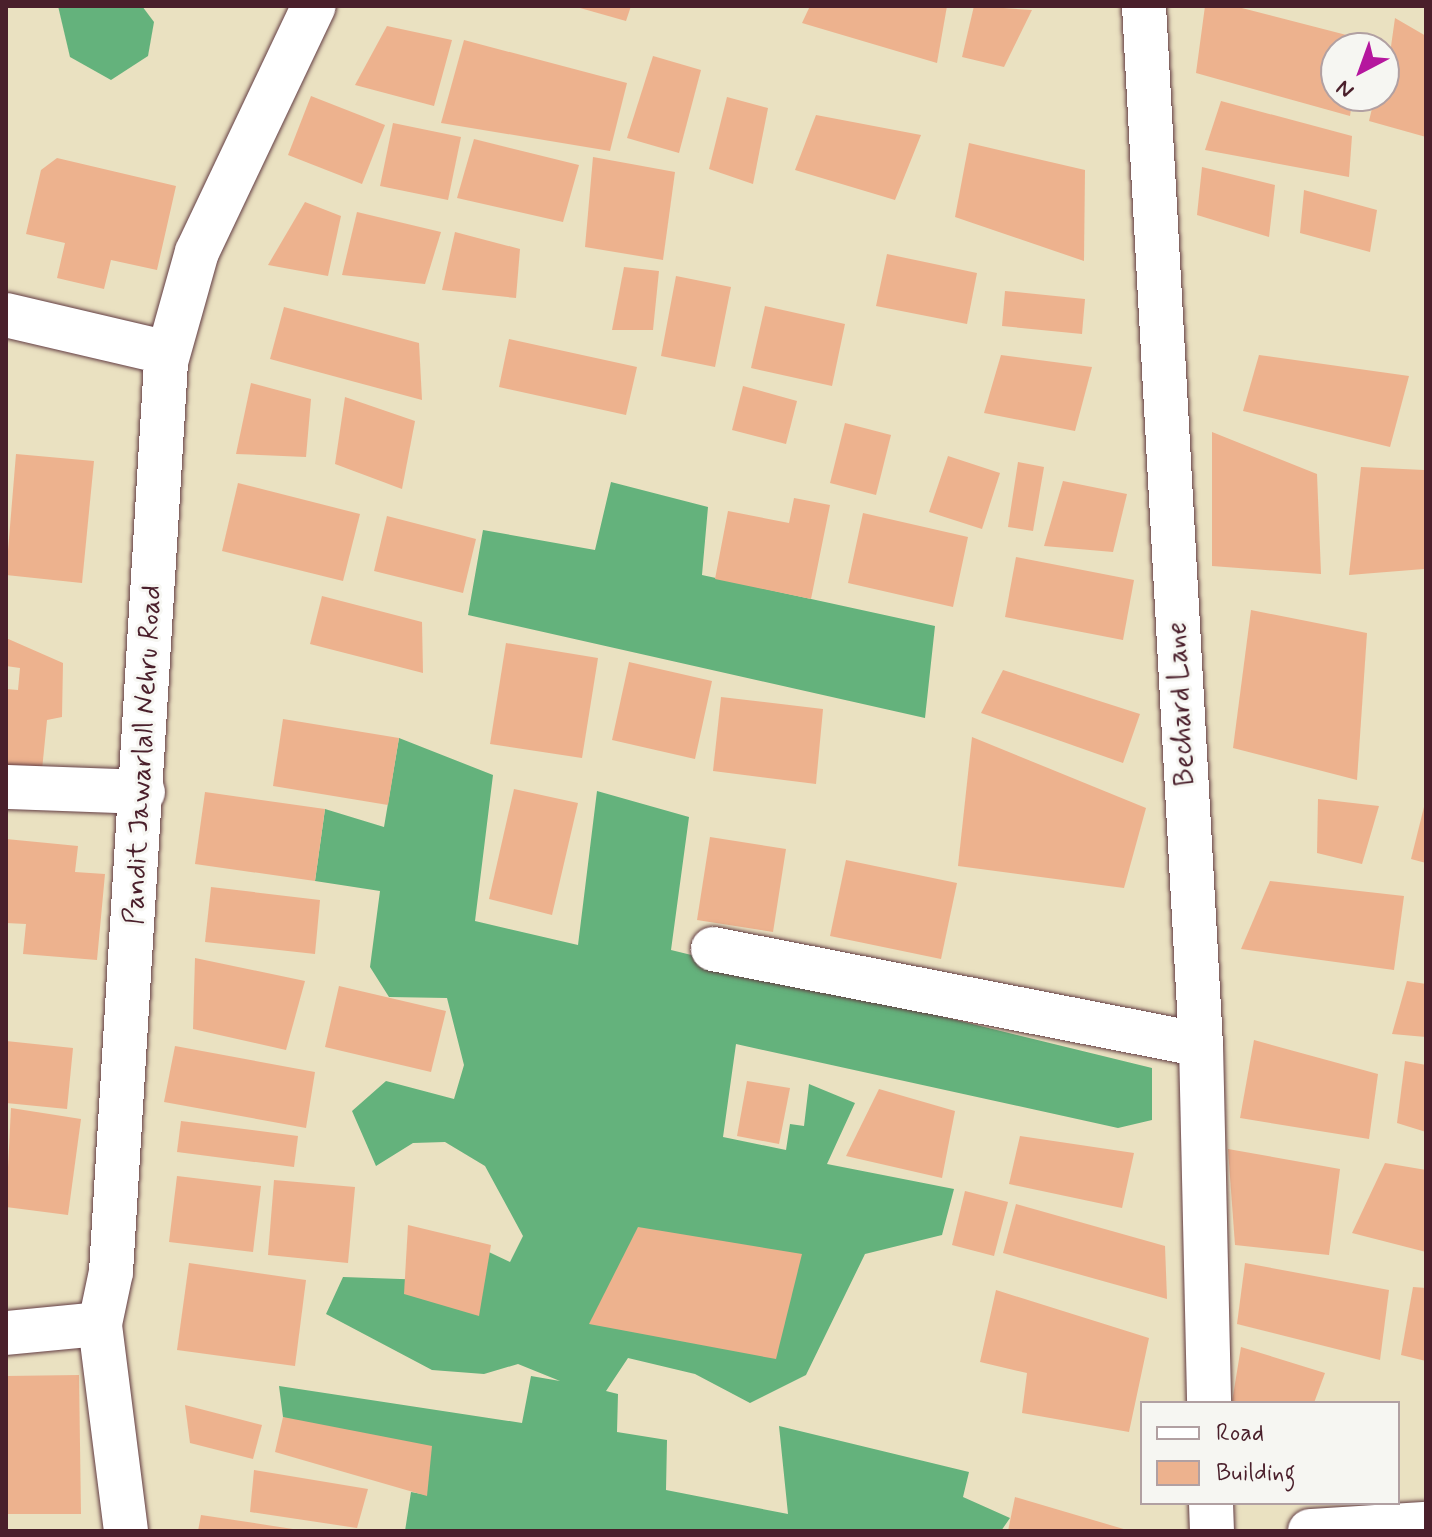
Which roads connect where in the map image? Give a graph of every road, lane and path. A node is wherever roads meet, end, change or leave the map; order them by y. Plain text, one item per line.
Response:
1 (314, 6) edge
2 (1144, 6) edge
3 (6, 315) edge
4 (168, 353) junction
5 (6, 787) edge
6 (143, 792) junction
7 (713, 949) dead end
8 (1201, 1045) junction
9 (100, 1324) junction
10 (6, 1333) edge
11 (1209, 1401) edge
12 (1211, 1505) edge
13 (1426, 1524) edge
14 (126, 1531) edge
15 (1212, 1531) edge
16 (1310, 1531) edge

1 - 4 street, Pandit Jawarlall Nehru Road
2 - 8 street, Bechard Lane
3 - 4 street
4 - 6 street, Pandit Jawarlall Nehru Road
5 - 6 street
6 - 9 street, Pandit Jawarlall Nehru Road
7 - 8 street
8 - 11 street, Bechard Lane
9 - 10 street
9 - 14 street, Pandit Jawarlall Nehru Road
12 - 15 street
13 - 16 street

